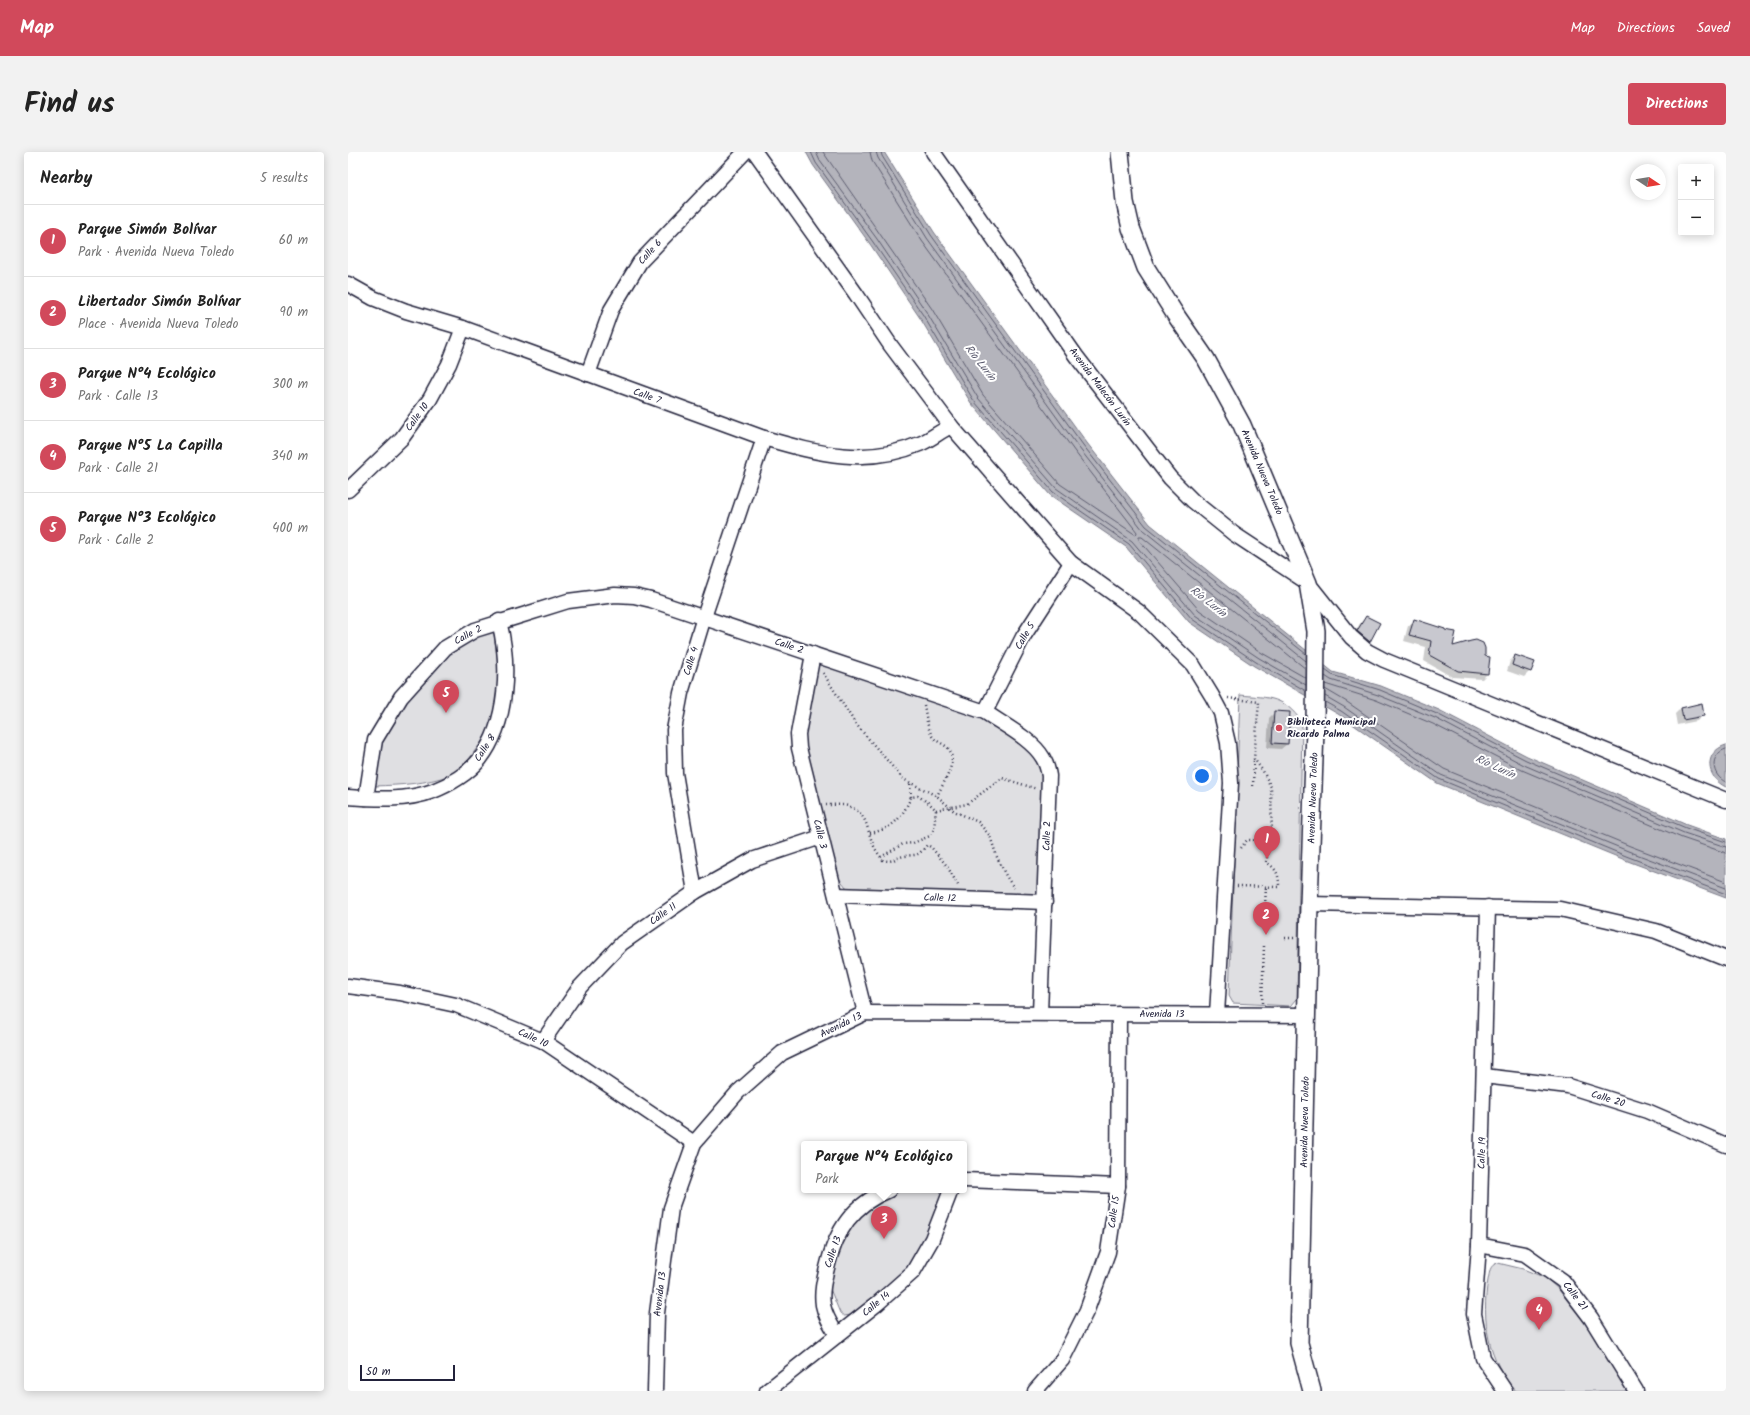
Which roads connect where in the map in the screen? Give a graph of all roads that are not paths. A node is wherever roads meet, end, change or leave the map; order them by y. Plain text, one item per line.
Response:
1 (745, 152) edge
2 (755, 152) edge
3 (933, 152) edge
4 (1120, 152) edge
5 (348, 284) edge
6 (463, 328) junction
7 (588, 374) junction
8 (951, 426) junction
9 (764, 438) junction
10 (348, 490) edge
11 (1071, 563) junction
12 (1308, 583) junction
13 (704, 617) junction
14 (500, 621) junction
15 (813, 654) junction
16 (984, 712) junction
17 (348, 798) edge
18 (366, 798) junction
19 (1726, 800) edge
20 (821, 837) junction
21 (694, 892) junction
22 (836, 895) junction
23 (1045, 902) junction
24 (1309, 904) junction
25 (1488, 907) junction
26 (1726, 959) edge
27 (348, 986) edge
28 (865, 1013) junction
29 (1040, 1013) junction
30 (1119, 1014) junction
31 (1217, 1014) junction
32 (1307, 1015) junction
33 (544, 1041) junction
34 (1484, 1076) junction
35 (694, 1143) junction
36 (1726, 1145) edge
37 (967, 1180) edge
38 (1118, 1186) junction
39 (883, 1193) edge
40 (950, 1193) edge
41 (1479, 1245) junction
42 (837, 1335) junction
43 (655, 1391) edge
44 (767, 1391) edge
45 (1035, 1391) edge
46 (1312, 1391) edge
47 (1505, 1391) edge
48 (1636, 1391) edge

1 - 7 street, Calle 6
2 - 8 street
3 - 12 street, Avenida Malecón Lurín
4 - 12 main road, Avenida Nueva Toledo
5 - 6 street, Calle 7
6 - 7 street, Calle 7
6 - 10 street, Calle 10
7 - 9 street, Calle 7
8 - 9 street, Calle 7
8 - 11 street
9 - 13 street, Calle 4
11 - 16 street, Calle 5
11 - 31 street
12 - 19 street, Avenida Malecón Lurín
12 - 24 main road, Avenida Nueva Toledo
13 - 14 street, Calle 2
13 - 15 street, Calle 2
13 - 21 street, Calle 4
14 - 18 street, Calle 2
14 - 18 street, Calle 8
15 - 16 street, Calle 2
15 - 20 street, Calle 3
16 - 23 street, Calle 2
17 - 18 street, Calle 8
20 - 21 street, Calle 11
20 - 22 street, Calle 3
21 - 33 street, Calle 11
22 - 23 street, Calle 12
22 - 28 street, Calle 3
23 - 29 street, Calle 2
24 - 25 street
24 - 32 main road, Avenida Nueva Toledo
25 - 26 street
25 - 34 street, Calle 19
27 - 33 street, Calle 10
28 - 29 street, Avenida 13
28 - 35 street, Avenida 13
29 - 30 street, Avenida 13
30 - 31 street, Avenida 13
30 - 38 street, Calle 15
31 - 32 street, Avenida 13
32 - 46 main road, Avenida Nueva Toledo
33 - 35 street, Calle 10
34 - 36 street, Calle 20
34 - 41 street, Calle 19
35 - 43 street, Avenida 13
37 - 38 street
38 - 45 street, Calle 15
39 - 42 street, Calle 13
40 - 42 street, Calle 14
41 - 47 street, Calle 19
41 - 48 street, Calle 21
42 - 44 street, Calle 14

